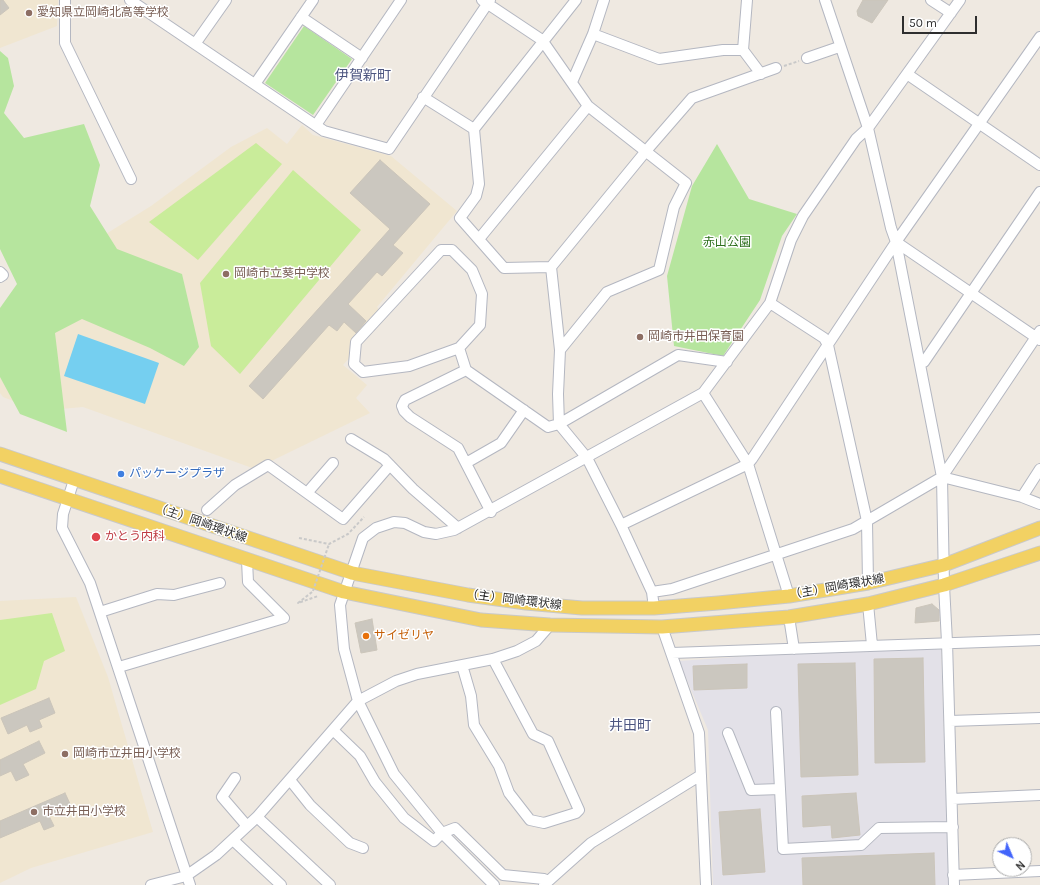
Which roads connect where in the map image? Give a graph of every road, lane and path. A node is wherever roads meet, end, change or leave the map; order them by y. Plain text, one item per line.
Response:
1 (65, 0) edge
2 (226, 0) edge
3 (313, 0) edge
4 (401, 0) edge
5 (576, 0) edge
6 (604, 0) edge
7 (748, 0) edge
8 (825, 0) edge
9 (931, 0) edge
10 (960, 0) edge
11 (486, 1) edge
12 (135, 2) edge
13 (951, 13) junction
14 (301, 17) junction
15 (593, 34) junction
16 (1040, 37) edge
17 (542, 40) junction
18 (195, 44) junction
19 (839, 47) junction
20 (742, 50) junction
21 (362, 58) junction
22 (807, 58) joint
23 (776, 68) joint
24 (761, 74) junction
25 (907, 74) junction
26 (572, 82) junction
27 (255, 84) junction
28 (423, 97) junction
29 (588, 106) junction
30 (978, 124) junction
31 (316, 125) junction
32 (868, 128) junction
33 (474, 129) junction
34 (646, 151) junction
35 (1040, 165) edge
36 (131, 179) dead end
37 (1040, 192) edge
38 (479, 239) junction
39 (896, 242) junction
40 (551, 267) junction
41 (0, 272) edge
42 (0, 277) edge
43 (971, 292) junction
44 (770, 303) junction
45 (1039, 336) edge
46 (828, 345) junction
47 (459, 348) junction
48 (560, 350) junction
49 (727, 362) junction
50 (920, 363) junction
51 (466, 370) junction
52 (703, 393) junction
53 (524, 410) junction
54 (560, 424) junction
55 (352, 439) dead end
56 (0, 454) edge
57 (587, 458) junction
58 (333, 462) dead end
59 (466, 463) junction
60 (748, 464) junction
61 (390, 465) junction
62 (1040, 469) edge
63 (0, 476) edge
64 (942, 477) junction
65 (74, 480) junction
66 (308, 493) junction
67 (1022, 496) junction
68 (67, 499) junction
69 (1040, 504) edge
70 (207, 510) dead end
71 (491, 512) junction
72 (364, 518) dead end
73 (867, 521) junction
74 (621, 525) junction
75 (458, 528) junction
76 (1040, 528) edge
77 (299, 538) dead end
78 (329, 544) junction
79 (1040, 553) edge
80 (776, 555) junction
81 (247, 560) junction
82 (944, 565) junction
83 (352, 573) junction
84 (220, 583) dead end
85 (868, 583) junction
86 (944, 585) junction
87 (344, 592) junction
88 (652, 592) junction
89 (318, 596) dead end
90 (789, 596) junction
91 (868, 604) junction
92 (654, 608) junction
93 (100, 612) junction
94 (789, 617) junction
95 (550, 625) junction
96 (662, 627) junction
97 (1040, 640) edge
98 (947, 642) junction
99 (872, 645) junction
100 (794, 649) junction
101 (672, 653) junction
102 (493, 659) junction
103 (462, 665) junction
104 (119, 667) junction
105 (358, 700) junction
106 (776, 712) dead end
107 (1040, 718) edge
108 (950, 721) junction
109 (333, 730) junction
110 (728, 733) dead end
111 (701, 775) junction
112 (235, 778) dead end
113 (290, 780) junction
114 (780, 789) junction
115 (1040, 795) edge
116 (952, 799) junction
117 (257, 817) junction
118 (247, 826) junction
119 (953, 827) junction
120 (442, 833) junction
121 (233, 840) junction
122 (364, 848) dead end
123 (1040, 872) edge
124 (188, 880) edge
125 (954, 880) edge
126 (546, 883) edge
127 (151, 885) edge
128 (282, 885) edge
129 (330, 885) edge
130 (494, 885) edge
131 (706, 885) edge

1 - 36 street
2 - 18 street
3 - 14 street
4 - 21 street
5 - 17 street
6 - 15 street
7 - 20 street
8 - 19 street
9 - 13 street
10 - 13 street
11 - 17 street
11 - 28 street
12 - 18 street
13 - 25 street
14 - 21 street
14 - 27 street
15 - 20 street
15 - 26 street
16 - 30 street
17 - 26 street
17 - 33 street
18 - 27 street
19 - 22 street
19 - 32 street
20 - 24 street
21 - 31 street
22 - 23 path
23 - 24 street
24 - 34 street
25 - 30 street
25 - 32 street
26 - 29 street
27 - 31 street
28 - 31 street
28 - 33 street
29 - 34 street
29 - 38 street
30 - 35 street
30 - 39 street
32 - 39 street
32 - 44 street
33 - 38 street
34 - 40 street
34 - 48 street
37 - 43 street
38 - 40 street
39 - 43 street
39 - 46 street
39 - 50 street
40 - 48 street
41 - 42 street
43 - 45 street
43 - 50 street
44 - 46 street
44 - 49 street
45 - 64 street
46 - 60 street
46 - 73 street
47 - 47 street
47 - 51 street
48 - 54 street
49 - 52 street
49 - 54 street
50 - 64 street
51 - 53 street
51 - 59 street
52 - 57 street
52 - 60 street
53 - 54 street
53 - 59 street
54 - 57 street
55 - 61 street
56 - 65 main road, （主）岡崎環状線
57 - 71 street
57 - 74 street
58 - 66 street
59 - 71 street
60 - 74 street
60 - 80 street
61 - 66 street
61 - 75 street
62 - 67 street
63 - 68 main road, （主）岡崎環状線
64 - 67 street
64 - 73 street
64 - 82 street
65 - 68 street
65 - 83 main road, （主）岡崎環状線
66 - 70 street
67 - 69 street
68 - 81 main road, （主）岡崎環状線
68 - 93 street
71 - 75 street
72 - 78 path
73 - 80 street
73 - 85 street
74 - 88 street
75 - 83 street
76 - 82 main road, （主）岡崎環状線
77 - 78 path
78 - 89 path, bridge
79 - 86 main road, （主）岡崎環状線
80 - 88 street
80 - 90 street
81 - 87 main road, （主）岡崎環状線
81 - 104 street
82 - 85 main road, （主）岡崎環状線
82 - 86 street
83 - 87 street
83 - 92 main road, （主）岡崎環状線
84 - 93 street
85 - 90 main road, （主）岡崎環状線
86 - 91 main road, （主）岡崎環状線
86 - 98 street
87 - 95 main road, （主）岡崎環状線
87 - 105 street
88 - 92 street
90 - 92 main road, （主）岡崎環状線
91 - 94 main road, （主）岡崎環状線
91 - 99 street
93 - 104 street
94 - 96 main road, （主）岡崎環状線
94 - 100 street
95 - 96 main road, （主）岡崎環状線
95 - 102 street
96 - 101 street
97 - 98 street
98 - 99 street
98 - 108 street
99 - 100 street
100 - 101 street
101 - 111 street
102 - 103 street
102 - 103 street
103 - 105 street
104 - 124 street
105 - 109 street
105 - 120 street
106 - 114 street
107 - 108 street
108 - 116 street
109 - 113 street
109 - 120 street
110 - 114 street
111 - 126 street
111 - 131 street
112 - 118 street
113 - 117 street
113 - 122 street
114 - 119 street
115 - 116 street
116 - 119 street
117 - 118 street
117 - 129 street
118 - 121 street
119 - 125 street
120 - 126 street
120 - 130 street
121 - 124 street
121 - 128 street
123 - 125 street
124 - 127 street

